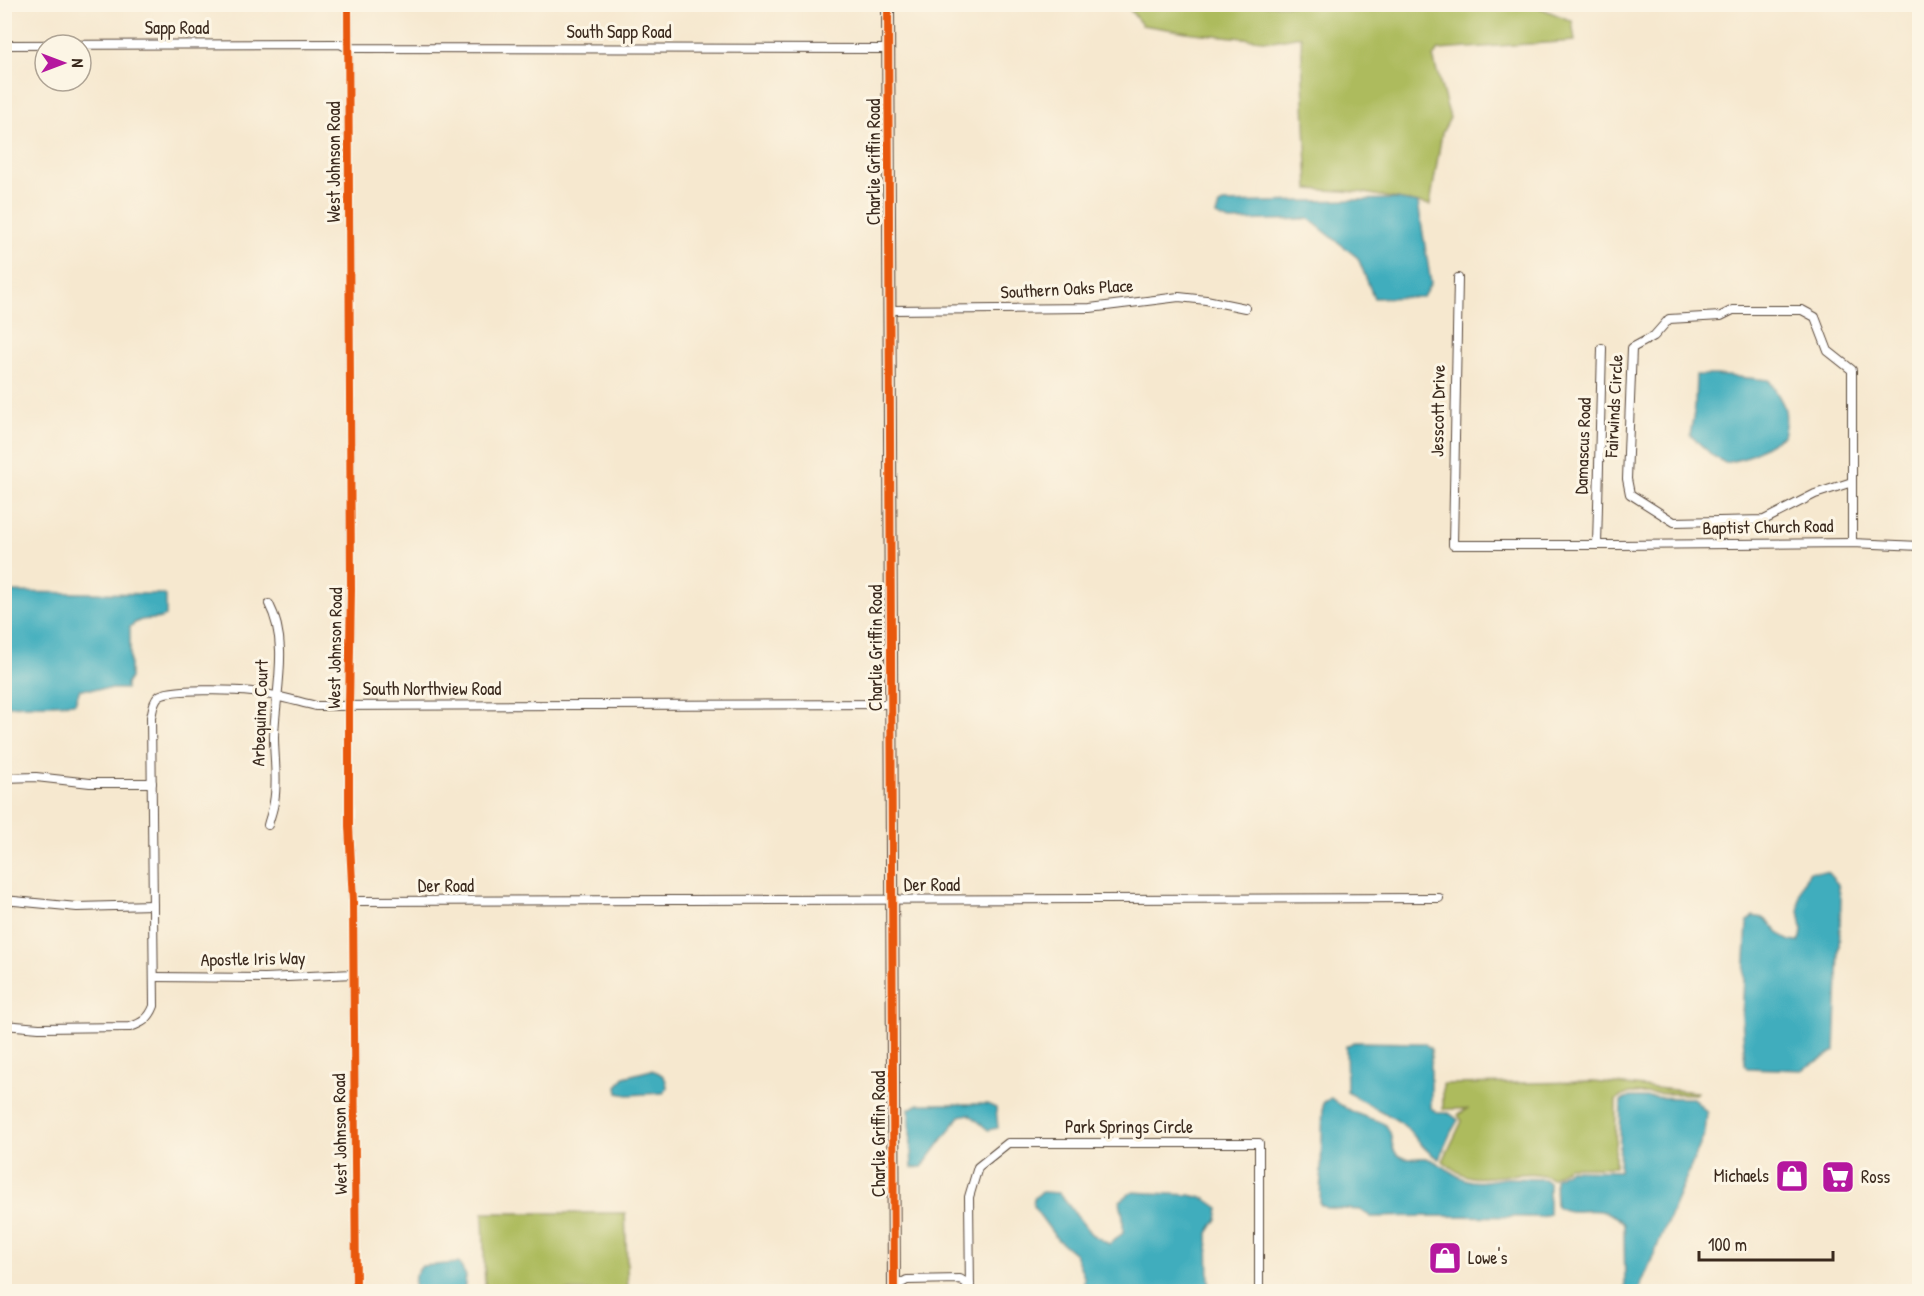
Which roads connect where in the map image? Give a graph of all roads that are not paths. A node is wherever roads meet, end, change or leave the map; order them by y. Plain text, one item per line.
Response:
1 (348, 4) edge
2 (888, 4) edge
3 (4, 45) edge
4 (348, 48) junction
5 (889, 49) junction
6 (1458, 278) dead end
7 (1245, 308) dead end
8 (890, 310) junction
9 (1602, 348) dead end
10 (1852, 482) junction
11 (1852, 543) junction
12 (1453, 545) joint
13 (1596, 545) junction
14 (1920, 546) edge
15 (269, 604) dead end
16 (278, 697) junction
17 (892, 705) junction
18 (349, 706) junction
19 (4, 778) edge
20 (152, 783) junction
21 (268, 825) dead end
22 (1439, 898) dead end
23 (4, 900) edge
24 (893, 900) junction
25 (353, 901) junction
26 (153, 905) junction
27 (354, 974) junction
28 (154, 977) junction
29 (4, 1025) edge
30 (967, 1289) edge
31 (898, 1290) edge
32 (356, 1292) edge
33 (1259, 1292) edge

1 - 4 street, West Johnson Road
2 - 5 street, Charlie Griffin Road
3 - 4 street, Sapp Road
4 - 5 street, South Sapp Road
4 - 18 street, West Johnson Road
5 - 8 street, Charlie Griffin Road
6 - 12 street, Jesscott Drive
7 - 8 street, Southern Oaks Place
8 - 17 street, Charlie Griffin Road
9 - 13 street, Damascus Road
10 - 10 street, Fairwinds Circle
10 - 11 street, Fairwinds Circle
11 - 13 street, Baptist Church Road
11 - 14 street, Baptist Church Road
12 - 13 street, Baptist Church Road
15 - 16 street, Arbequina Court
16 - 18 street, South Northview Road
16 - 20 street, South Northview Road
16 - 21 street, Arbequina Court
17 - 18 street, South Northview Road
17 - 24 street, Charlie Griffin Road
18 - 25 street, West Johnson Road
19 - 20 street
20 - 26 street, South Northview Road
22 - 24 street, Der Road
23 - 26 street
24 - 25 street, Der Road
24 - 31 street, Charlie Griffin Road
25 - 27 street, West Johnson Road
26 - 28 street, South Northview Road
27 - 28 street, Apostle Iris Way
27 - 32 street, West Johnson Road
28 - 29 street, South Northview Road
30 - 31 street, Park Springs Circle
30 - 33 street, Park Springs Circle

